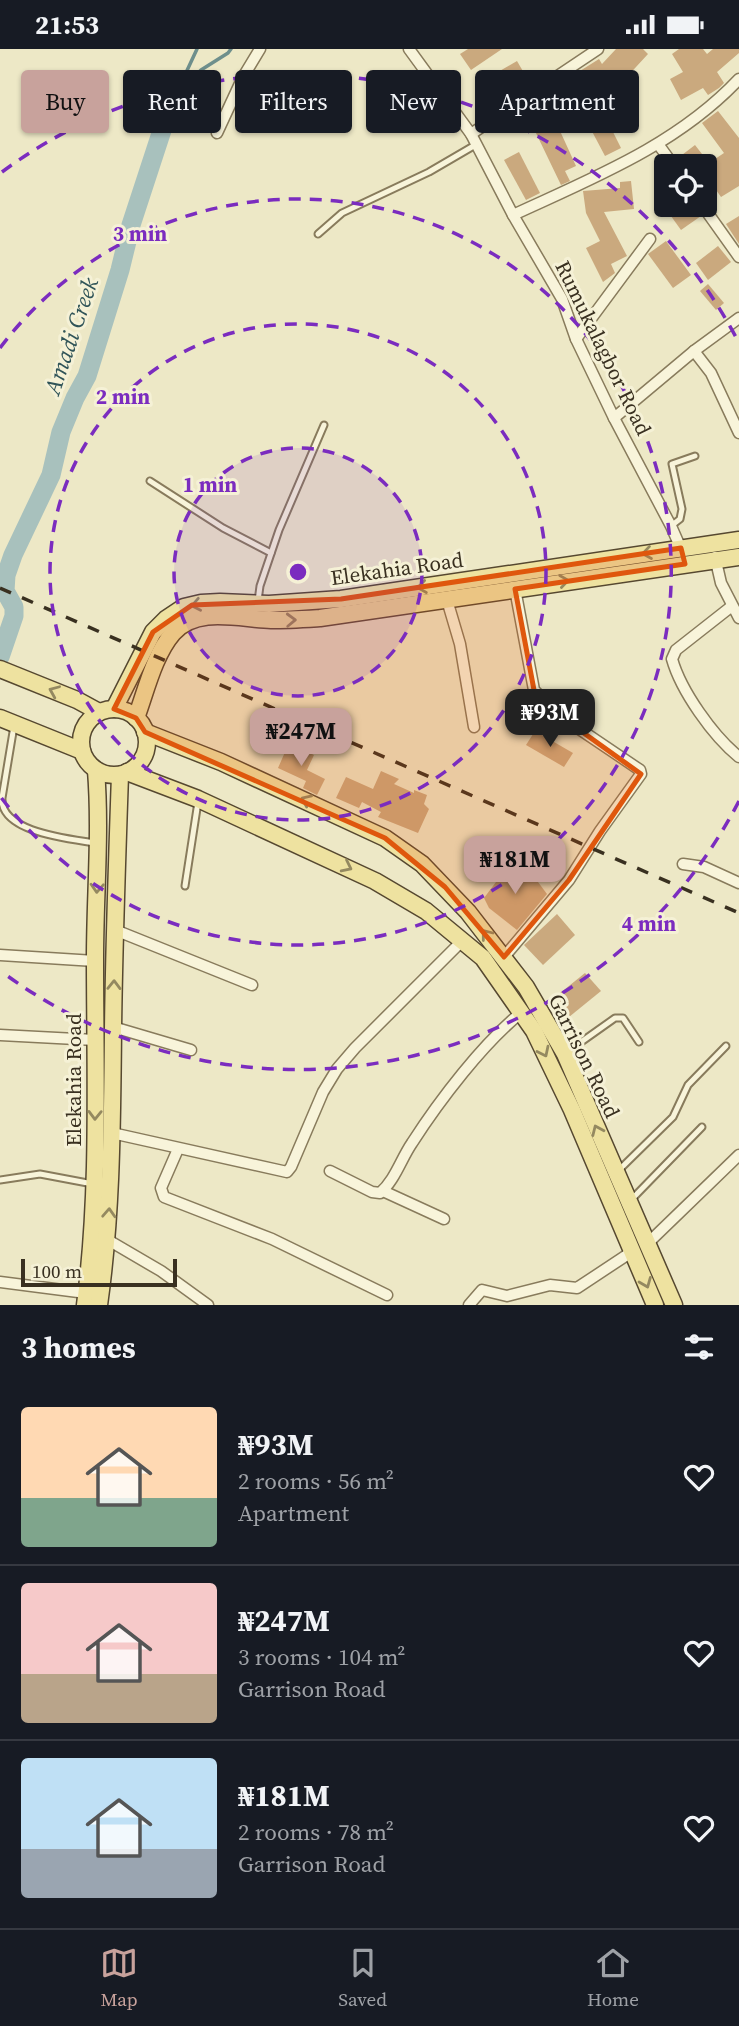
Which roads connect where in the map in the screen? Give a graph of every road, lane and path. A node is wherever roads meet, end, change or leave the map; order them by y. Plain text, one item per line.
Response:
1 (260, 49) edge
2 (409, 49) edge
3 (598, 49) edge
4 (739, 79) edge
5 (221, 124) edge
6 (471, 134) junction
7 (477, 144) junction
8 (659, 144) junction
9 (666, 154) edge
10 (513, 215) junction
11 (711, 217) edge
12 (318, 234) dead end
13 (650, 239) dead end
14 (739, 257) edge
15 (739, 318) edge
16 (576, 339) junction
17 (694, 351) junction
18 (614, 418) junction
19 (324, 425) dead end
20 (739, 433) edge
21 (695, 456) dead end
22 (150, 481) dead end
23 (671, 526) junction
24 (739, 540) edge
25 (713, 552) junction
26 (271, 553) junction
27 (683, 556) junction
28 (739, 557) edge
29 (515, 589) junction
30 (447, 600) junction
31 (257, 604) junction
32 (732, 606) junction
33 (739, 618) edge
34 (4, 670) edge
35 (106, 711) junction
36 (7, 721) edge
37 (141, 725) junction
38 (474, 727) dead end
39 (82, 751) junction
40 (739, 757) edge
41 (96, 771) junction
42 (124, 773) junction
43 (198, 799) junction
44 (98, 844) junction
45 (682, 864) dead end
46 (739, 883) edge
47 (185, 886) dead end
48 (115, 930) junction
49 (462, 941) junction
50 (0, 955) edge
51 (503, 957) junction
52 (95, 961) junction
53 (252, 985) dead end
54 (522, 1011) junction
55 (113, 1027) junction
56 (0, 1035) edge
57 (95, 1040) junction
58 (639, 1042) dead end
59 (726, 1046) dead end
60 (191, 1049) dead end
61 (565, 1054) junction
62 (702, 1128) dead end
63 (112, 1133) junction
64 (178, 1149) junction
65 (739, 1155) edge
66 (330, 1171) dead end
67 (616, 1173) junction
68 (0, 1180) edge
69 (94, 1184) junction
70 (383, 1191) junction
71 (629, 1202) junction
72 (444, 1219) dead end
73 (108, 1240) junction
74 (640, 1247) junction
75 (0, 1282) edge
76 (387, 1295) dead end
77 (86, 1299) edge
78 (99, 1305) edge
79 (208, 1305) edge
80 (469, 1305) edge
81 (655, 1305) edge
82 (674, 1305) edge

1 - 5 street
2 - 6 street, Rumukalagbor Road
3 - 6 street
4 - 8 street
6 - 7 street, Rumukalagbor Road
7 - 10 street, Rumukalagbor Road
7 - 12 lane
8 - 9 street
8 - 10 street
10 - 16 street, Rumukalagbor Road
11 - 14 street
13 - 16 street
15 - 17 street
16 - 18 street, Rumukalagbor Road
17 - 18 street
17 - 20 street
18 - 23 street, Rumukalagbor Road
19 - 26 lane
21 - 23 lane
22 - 26 lane
23 - 27 street, Rumukalagbor Road
24 - 25 main road, Elekahia Road
25 - 27 main road, Elekahia Road
25 - 28 main road, Elekahia Road
25 - 32 street
26 - 31 lane
29 -> 27 main road, Elekahia Road
27 -> 31 main road, Elekahia Road
29 - 30 main road, Elekahia Road
29 - 51 street
37 -> 30 main road, Elekahia Road
30 - 38 street
31 -> 35 main road, Elekahia Road
32 - 33 street
32 - 40 street
35 -> 34 main road
35 - 37 main road
35 - 39 main road
36 - 39 main road
36 - 44 lane
37 - 42 main road
51 -> 37 main road, Garrison Road
39 - 41 main road
41 - 42 main road
41 - 44 main road, Elekahia Road
42 - 43 main road, Garrison Road
42 - 48 main road, Elekahia Road
43 - 47 lane
43 -> 49 main road, Garrison Road
44 -> 52 main road, Elekahia Road
45 - 46 street
48 - 53 street
55 -> 48 main road, Elekahia Road
49 - 54 main road, Garrison Road
49 - 64 street
50 - 52 street
51 - 61 main road, Garrison Road
52 - 57 main road, Elekahia Road
54 - 70 street
54 -> 74 main road, Garrison Road
55 - 60 street
55 - 63 main road, Elekahia Road
56 - 57 street
57 -> 69 main road, Elekahia Road
58 - 61 lane
59 - 67 lane
67 -> 61 main road, Garrison Road
62 - 71 lane
63 - 64 street
73 -> 63 main road, Elekahia Road
64 - 76 street
65 - 74 street
66 - 70 street
67 - 71 main road, Garrison Road
68 - 69 lane
69 - 77 main road, Elekahia Road
70 - 72 street
71 - 74 main road, Garrison Road
73 - 78 main road, Elekahia Road
73 - 79 street
74 - 80 street
74 -> 81 main road, Garrison Road
74 - 82 main road, Garrison Road
75 - 77 street

